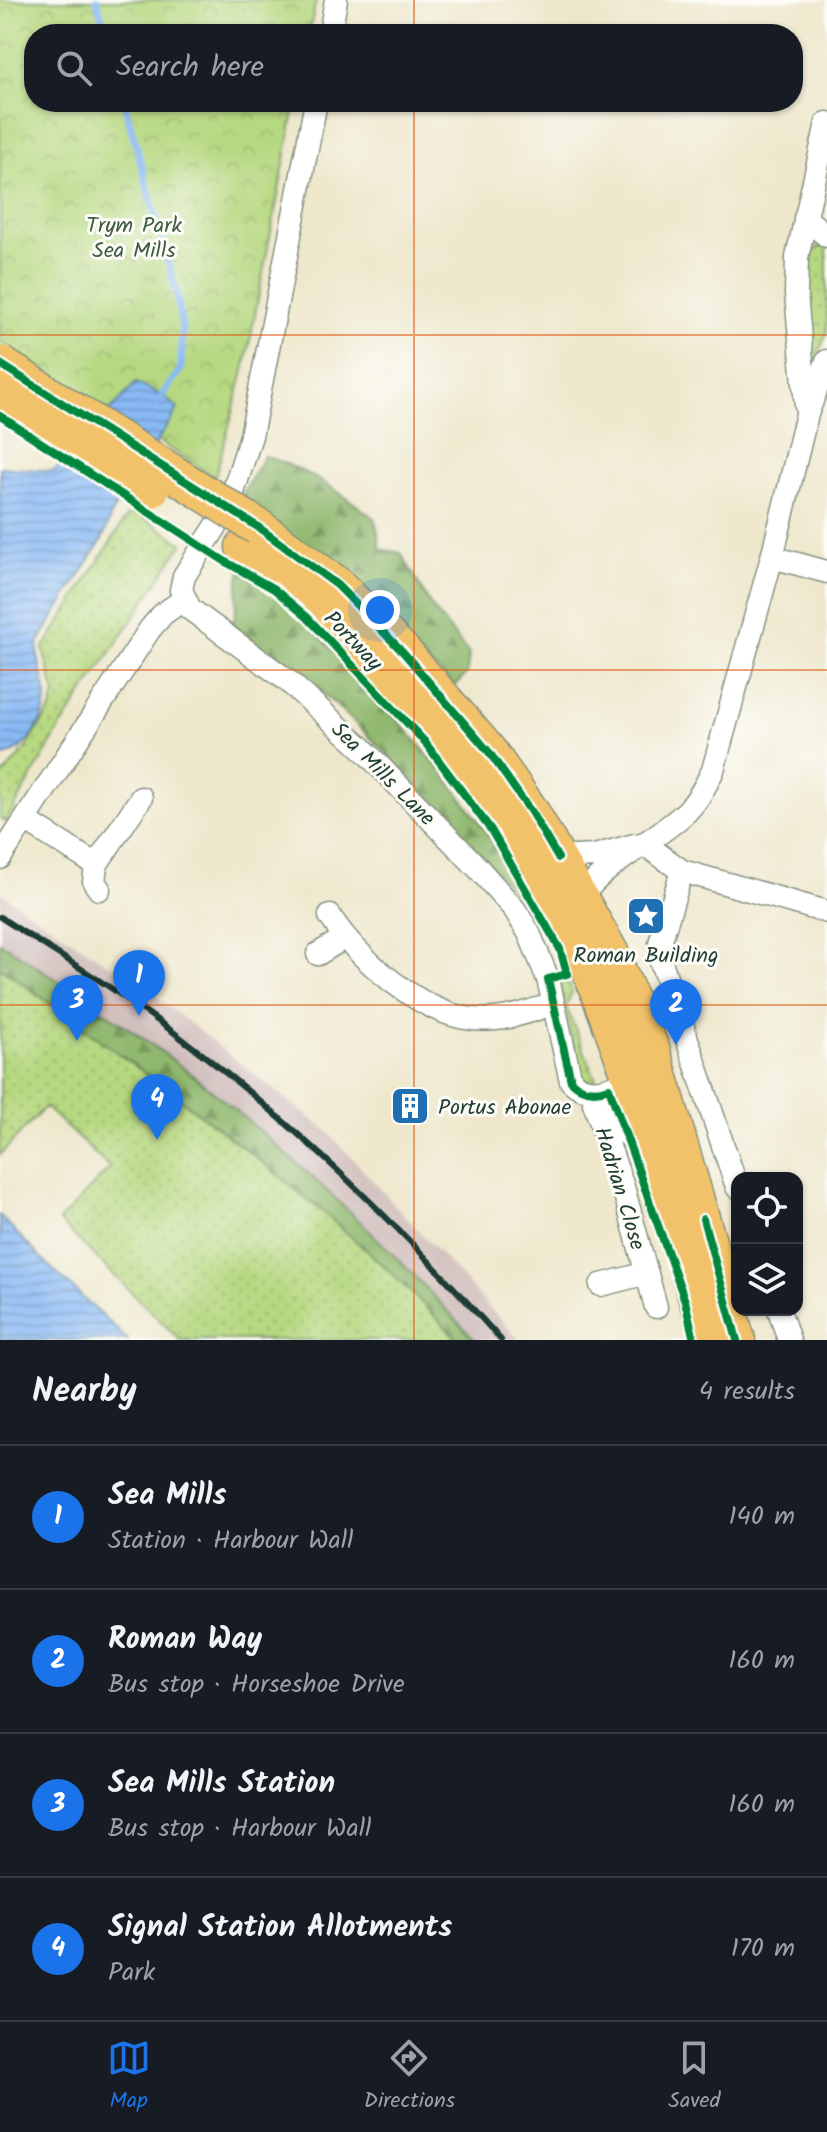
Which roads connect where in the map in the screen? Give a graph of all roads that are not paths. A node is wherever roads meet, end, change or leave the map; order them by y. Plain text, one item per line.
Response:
1 (336, 0) edge
2 (332, 24) edge
3 (314, 112) edge
4 (827, 123) edge
5 (805, 218) junction
6 (827, 236) edge
7 (827, 361) edge
8 (0, 364) edge
9 (0, 395) edge
10 (807, 414) junction
11 (251, 537) junction
12 (772, 557) junction
13 (827, 572) edge
14 (183, 600) junction
15 (141, 798) dead end
16 (25, 820) junction
17 (643, 843) junction
18 (0, 858) edge
19 (558, 858) junction
20 (96, 865) junction
21 (682, 871) junction
22 (99, 889) dead end
23 (581, 897) junction
24 (827, 912) edge
25 (330, 916) dead end
26 (344, 938) junction
27 (318, 954) dead end
28 (548, 979) joint
29 (552, 1004) junction
30 (632, 1080) junction
31 (586, 1096) junction
32 (657, 1163) junction
33 (732, 1172) edge
34 (647, 1273) junction
35 (601, 1285) dead end
36 (656, 1307) dead end
37 (781, 1316) edge
38 (709, 1340) edge
39 (737, 1340) edge
40 (789, 1340) edge

1 - 2 street
3 - 14 street
4 - 5 street
5 - 6 street
5 - 10 street
7 - 10 street
8 - 11 highway, Portway, bridge
9 - 11 highway, Portway, bridge
10 - 12 street
11 - 19 highway, Portway
11 - 30 highway, Portway
12 - 13 street
12 - 17 street
14 - 16 street
14 - 28 street, Sea Mills Lane
15 - 20 street
16 - 18 street
16 - 20 street
17 - 19 street
17 - 21 street
17 - 23 street
19 - 23 highway, Portway
20 - 22 street
21 - 24 street
21 - 33 street
23 - 39 highway, Portway
25 - 26 street
26 - 27 street
26 - 29 street
28 - 29 street, Hadrian Close
29 - 31 street, Hadrian Close
30 - 31 street
30 - 32 highway, Portway
31 - 32 street, Hadrian Close
31 - 34 street, Hadrian Close
32 - 38 highway, Portway
34 - 35 street, Hadrian Close
34 - 36 street, Hadrian Close
37 - 40 street

